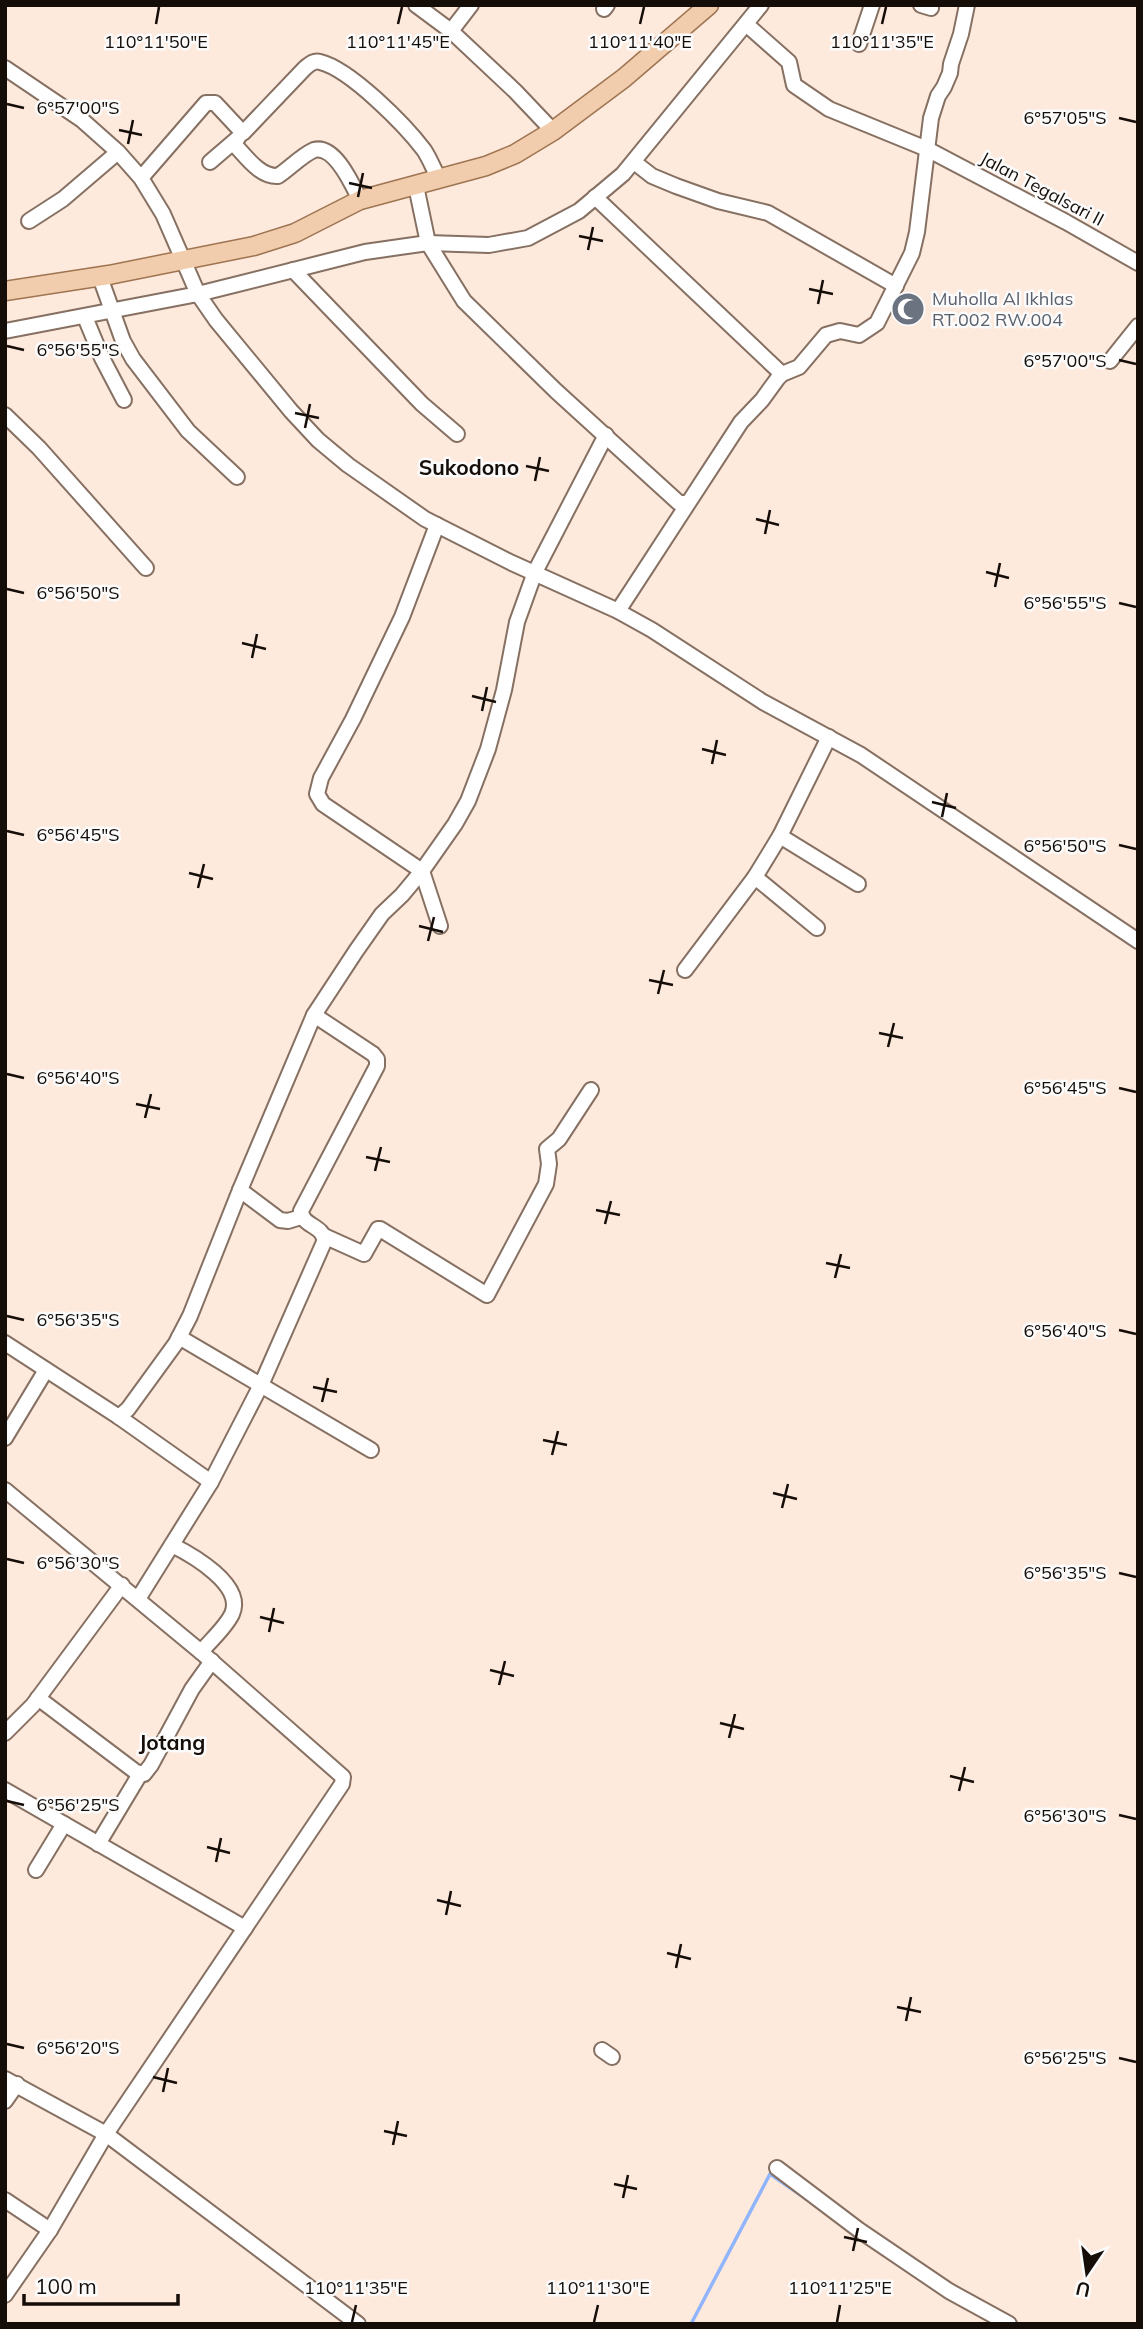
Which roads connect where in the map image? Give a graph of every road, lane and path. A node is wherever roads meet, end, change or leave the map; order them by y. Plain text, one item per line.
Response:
1 (416, 5) edge
2 (471, 5) edge
3 (708, 5) edge
4 (761, 5) edge
5 (872, 5) edge
6 (967, 5) edge
7 (746, 24) junction
8 (452, 32) junction
9 (859, 44) dead end
10 (5, 68) edge
11 (553, 131) junction
12 (238, 138) junction
13 (927, 149) junction
14 (118, 152) junction
15 (210, 162) dead end
16 (634, 162) junction
17 (141, 178) junction
18 (439, 179) junction
19 (416, 186) junction
20 (595, 197) junction
21 (360, 200) junction
22 (29, 221) dead end
23 (427, 233) junction
24 (186, 263) junction
25 (1138, 263) edge
26 (293, 270) junction
27 (100, 277) junction
28 (896, 286) junction
29 (5, 291) edge
30 (197, 291) junction
31 (112, 311) junction
32 (85, 317) junction
33 (1138, 326) edge
34 (5, 331) edge
35 (1110, 361) dead end
36 (782, 374) junction
37 (124, 400) dead end
38 (5, 415) edge
39 (457, 435) dead end
40 (606, 435) junction
41 (237, 477) dead end
42 (687, 503) junction
43 (438, 525) junction
44 (146, 568) dead end
45 (535, 572) junction
46 (618, 611) junction
47 (829, 737) junction
48 (780, 836) junction
49 (422, 871) junction
50 (755, 877) junction
51 (858, 884) dead end
52 (440, 926) dead end
53 (817, 928) dead end
54 (1138, 941) edge
55 (685, 970) dead end
56 (314, 1015) junction
57 (591, 1090) dead end
58 (240, 1190) junction
59 (301, 1217) junction
60 (324, 1236) junction
61 (179, 1337) junction
62 (5, 1343) edge
63 (46, 1370) junction
64 (260, 1386) junction
65 (119, 1417) junction
66 (5, 1438) edge
67 (371, 1450) dead end
68 (211, 1482) junction
69 (5, 1490) edge
70 (172, 1545) junction
71 (122, 1585) junction
72 (138, 1599) junction
73 (207, 1657) junction
74 (38, 1698) junction
75 (5, 1733) edge
76 (140, 1774) junction
77 (5, 1790) edge
78 (64, 1824) junction
79 (98, 1844) junction
80 (36, 1870) dead end
81 (245, 1928) junction
82 (11, 2082) edge
83 (5, 2101) edge
84 (106, 2134) junction
85 (776, 2168) dead end
86 (5, 2200) edge
87 (50, 2231) junction
88 (5, 2295) edge
89 (358, 2324) edge
90 (1009, 2324) edge

1 - 8 street
2 - 8 street
3 - 11 main road
4 - 7 street
5 - 9 street
6 - 13 street
7 - 13 street, Jalan Tegalsari II
7 - 16 street
8 - 11 street
10 - 14 street
11 - 18 main road
12 - 15 street
12 - 17 street
12 - 18 street
12 - 21 street
13 - 25 street, Jalan Tegalsari II
13 - 28 street
14 - 17 street
14 - 22 street
16 - 20 street
16 - 28 street
17 - 24 street
18 - 19 main road
19 - 21 main road
19 - 23 street
20 - 23 street
20 - 36 street
21 - 24 main road
23 - 26 street
23 - 40 street
24 - 27 main road
24 - 30 street
26 - 30 street
26 - 39 street
27 - 29 main road
27 - 31 street
28 - 36 street
30 - 31 street
30 - 43 street
31 - 32 street
31 - 41 street
32 - 34 street
32 - 37 street
33 - 35 street
36 - 42 street
38 - 44 street
40 - 42 street
40 - 45 street
42 - 46 street
43 - 45 street
43 - 49 street
45 - 46 street
45 - 49 street
46 - 47 street
47 - 48 street
47 - 54 street
48 - 50 street
48 - 51 street
49 - 52 street
49 - 56 street
50 - 53 street
50 - 55 street
56 - 58 street
56 - 59 street
57 - 60 street
58 - 59 street
58 - 61 street
59 - 60 street
60 - 64 street
61 - 64 street
61 - 65 street
62 - 63 street
63 - 65 street
63 - 66 street
64 - 67 street
64 - 68 street
65 - 68 street
68 - 70 street
69 - 71 street
70 - 72 street
70 - 73 street
71 - 72 street
71 - 74 street
72 - 73 street
73 - 76 street
73 - 81 street
74 - 75 street
74 - 76 street
76 - 79 street
77 - 78 street
78 - 79 street
78 - 80 street
79 - 81 street
81 - 84 street
82 - 83 street
82 - 84 street
84 - 87 street
84 - 89 street
85 - 90 street
86 - 87 street
87 - 88 street

